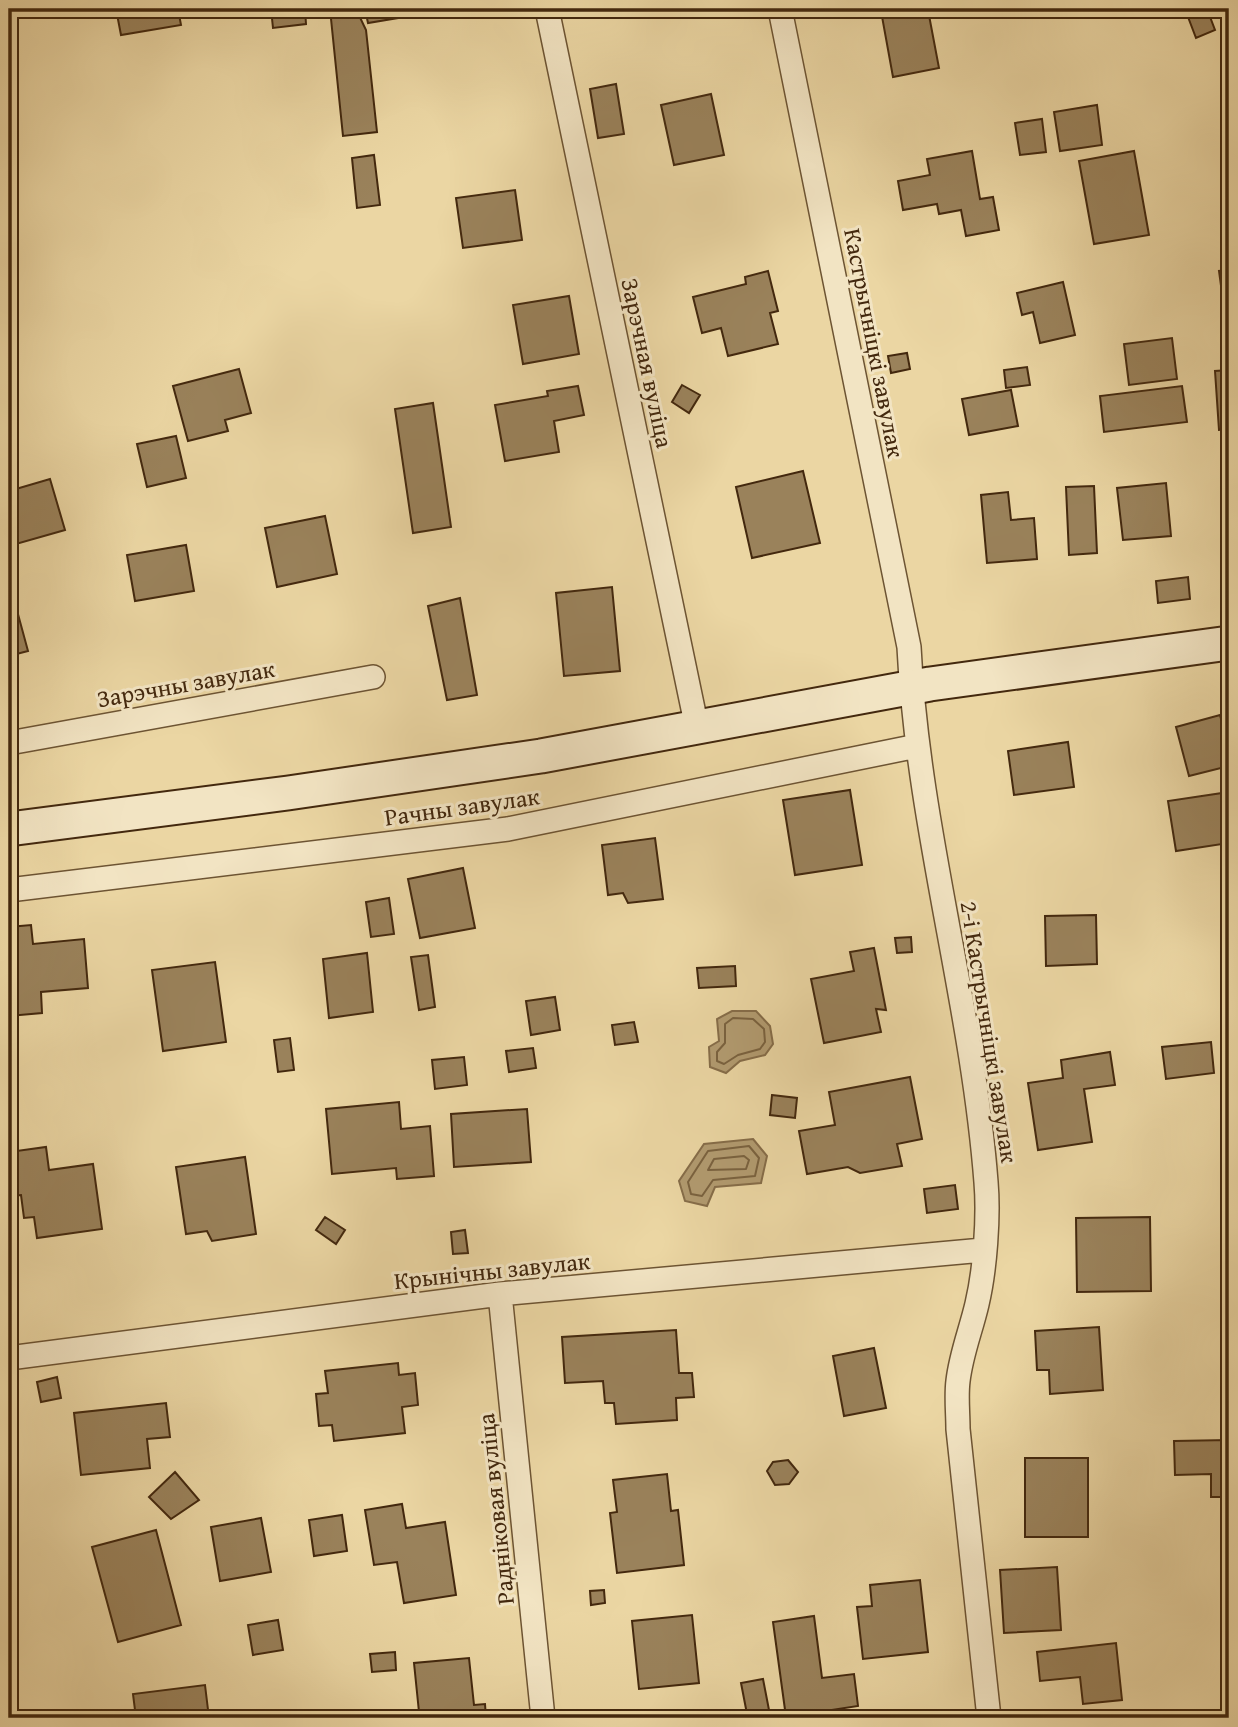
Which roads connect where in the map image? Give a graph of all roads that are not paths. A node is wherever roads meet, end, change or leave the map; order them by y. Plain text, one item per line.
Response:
1 (547, 9) edge
2 (780, 9) edge
3 (1229, 643) edge
4 (373, 677) dead end
5 (911, 688) junction
6 (698, 728) junction
7 (9, 743) edge
8 (917, 746) junction
9 (9, 829) edge
10 (9, 890) edge
11 (983, 1250) junction
12 (500, 1294) junction
13 (9, 1358) edge
14 (544, 1718) edge
15 (989, 1718) edge

1 - 6 street, Зарэчная вуліца
2 - 5 street, Кастрычніцкі завулак
3 - 5 main road
4 - 7 street, Зарэчны завулак
5 - 6 main road
5 - 8 street, 2-і Кастрычніцкі завулак
6 - 9 main road
8 - 10 street, Рачны завулак
8 - 11 street, 2-і Кастрычніцкі завулак
11 - 12 street, Крынічны завулак
11 - 15 street, 2-і Кастрычніцкі завулак
12 - 13 street, Крынічны завулак
12 - 14 street, Радніковая вуліца

